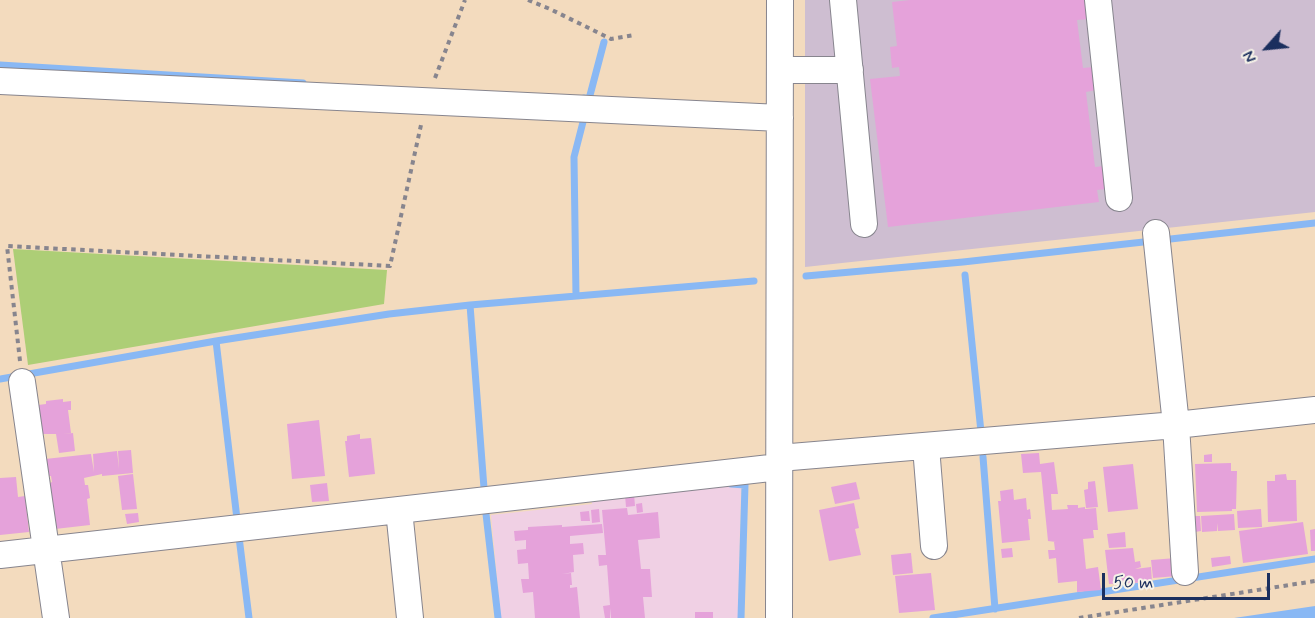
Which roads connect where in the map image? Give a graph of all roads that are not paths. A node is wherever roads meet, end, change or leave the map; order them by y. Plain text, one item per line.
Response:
1 (780, 0) edge
2 (843, 0) edge
3 (1098, 0) edge
4 (780, 70) junction
5 (850, 70) junction
6 (0, 81) edge
7 (780, 118) junction
8 (1119, 198) dead end
9 (864, 224) dead end
10 (1157, 241) dead end
11 (21, 373) road end
12 (1315, 410) edge
13 (1176, 425) junction
14 (926, 447) junction
15 (779, 462) junction
16 (399, 510) junction
17 (934, 546) dead end
18 (48, 550) junction
19 (0, 555) edge
20 (1185, 572) dead end
21 (56, 618) edge
22 (410, 618) edge
23 (779, 618) edge

1 - 4 street
2 - 5 street
3 - 8 street
4 - 5 street
4 - 7 street
5 - 9 street
6 - 7 street
7 - 15 street
10 - 13 street
11 - 18 street
12 - 13 street
13 - 14 street
13 - 20 street
14 - 15 street
14 - 17 street
15 - 16 street
15 - 23 street
16 - 18 street
16 - 22 street
18 - 19 street
18 - 21 street

